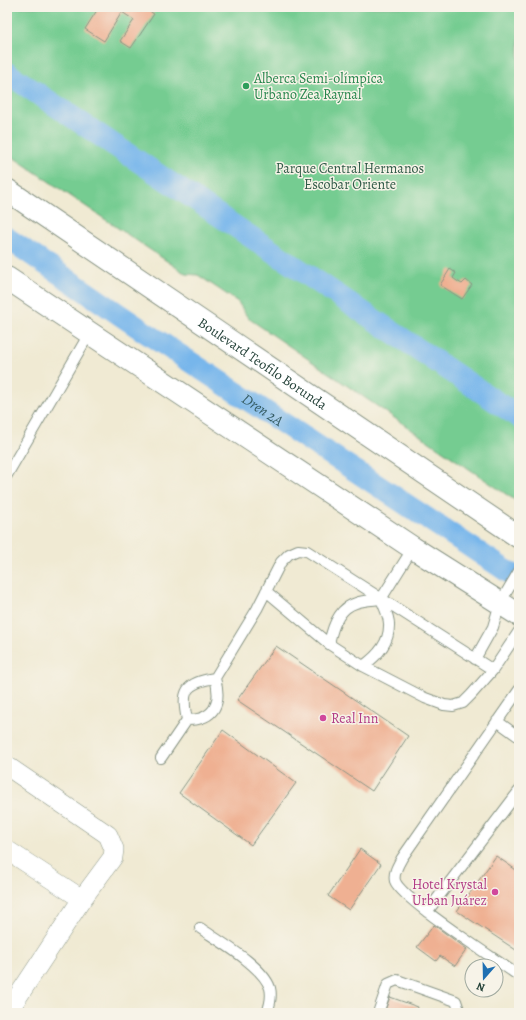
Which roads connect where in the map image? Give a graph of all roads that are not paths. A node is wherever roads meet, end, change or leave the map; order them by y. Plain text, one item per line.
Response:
1 (7, 190) edge
2 (7, 278) edge
3 (90, 334) junction
4 (7, 475) edge
5 (519, 537) edge
6 (413, 548) junction
7 (519, 571) edge
8 (266, 591) junction
9 (503, 598) junction
10 (381, 599) junction
11 (519, 616) edge
12 (519, 631) edge
13 (330, 644) junction
14 (476, 660) junction
15 (363, 666) junction
16 (493, 670) junction
17 (215, 678) junction
18 (519, 690) edge
19 (187, 720) junction
20 (497, 721) junction
21 (519, 737) edge
22 (161, 758) dead end
23 (7, 766) edge
24 (519, 791) edge
25 (7, 850) edge
26 (82, 899) junction
27 (428, 912) junction
28 (200, 928) dead end
29 (519, 976) edge
30 (7, 1012) edge
31 (267, 1013) edge
32 (378, 1013) edge
33 (460, 1013) edge

1 - 5 main road, Boulevard Teofilo Borunda
2 - 3 main road
3 - 4 lane
3 - 6 main road
6 - 9 main road
6 - 10 lane
7 - 9 lane
8 - 10 lane
8 - 13 lane
8 - 17 lane
9 - 11 main road
9 - 14 lane
10 - 13 lane
10 - 14 lane
10 - 15 lane
12 - 16 lane
13 - 15 lane
14 - 16 lane
15 - 16 lane
17 - 19 lane
17 - 19 lane
18 - 20 lane
19 - 22 lane
20 - 21 lane
20 - 27 lane
23 - 26 street
24 - 27 lane
25 - 26 street
26 - 30 street
27 - 29 lane
28 - 31 lane
32 - 33 lane

